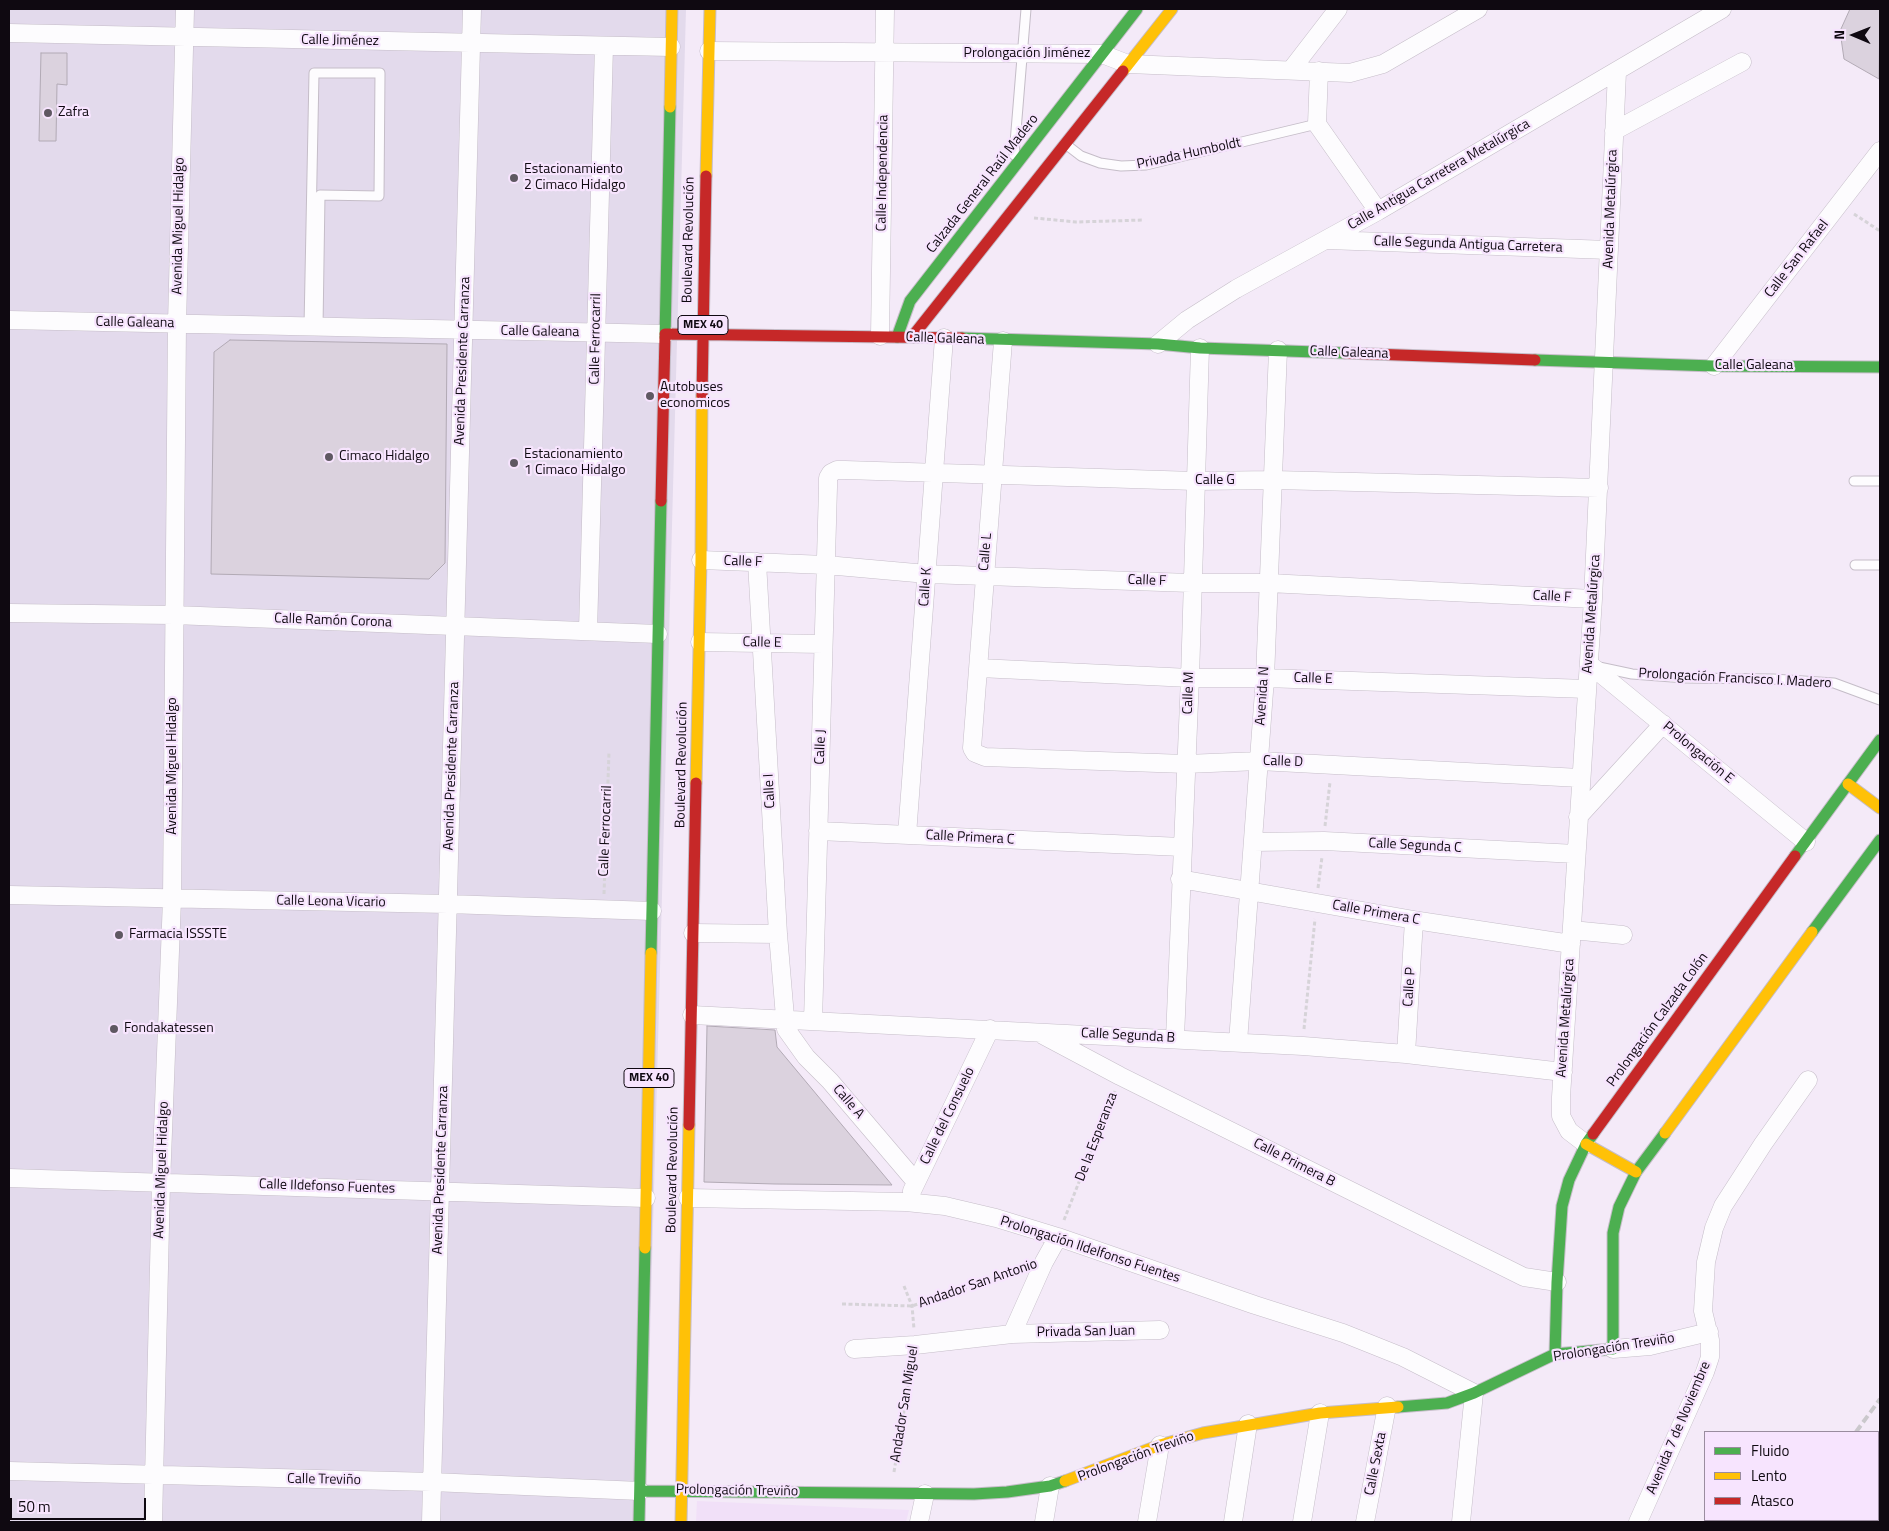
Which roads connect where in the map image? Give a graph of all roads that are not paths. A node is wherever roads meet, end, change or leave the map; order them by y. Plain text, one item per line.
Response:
1 (185, 9) edge
2 (472, 9) edge
3 (672, 9) edge
4 (710, 9) edge
5 (885, 9) edge
6 (1026, 9) edge
7 (1137, 9) edge
8 (1172, 9) edge
9 (1338, 9) edge
10 (1478, 9) edge
11 (1722, 9) edge
12 (1121, 17) dead end
13 (9, 33) edge
14 (1119, 33) junction
15 (184, 38) junction
16 (471, 43) junction
17 (604, 46) junction
18 (671, 47) junction
19 (709, 52) junction
20 (884, 53) junction
21 (1023, 54) junction
22 (1102, 54) junction
23 (1742, 62) dead end
24 (1128, 64) junction
25 (1292, 70) junction
26 (1319, 71) junction
27 (1616, 72) junction
28 (1317, 124) junction
29 (1614, 131) junction
30 (1065, 144) junction
31 (1880, 151) edge
32 (1013, 169) junction
33 (1378, 211) junction
34 (1327, 240) junction
35 (1609, 250) junction
36 (9, 320) edge
37 (176, 324) junction
38 (313, 327) junction
39 (463, 330) junction
40 (596, 333) junction
41 (664, 334) junction
42 (702, 335) junction
43 (888, 337) junction
44 (912, 337) junction
45 (944, 338) junction
46 (1003, 340) junction
47 (1158, 344) junction
48 (1200, 348) junction
49 (1278, 350) junction
50 (1604, 362) junction
51 (1714, 366) junction
52 (1880, 367) edge
53 (934, 472) junction
54 (831, 474) joint
55 (993, 474) junction
56 (1274, 480) junction
57 (1195, 482) junction
58 (1854, 482) dead end
59 (1880, 482) edge
60 (1599, 488) junction
61 (701, 560) junction
62 (757, 562) junction
63 (826, 565) junction
64 (1855, 565) dead end
65 (1880, 565) edge
66 (926, 574) junction
67 (984, 576) junction
68 (1191, 583) junction
69 (1268, 583) junction
70 (1593, 599) junction
71 (9, 613) edge
72 (174, 615) junction
73 (456, 626) junction
74 (588, 631) junction
75 (658, 634) junction
76 (700, 642) junction
77 (762, 643) junction
78 (824, 644) junction
79 (1589, 664) junction
80 (979, 668) junction
81 (1190, 678) junction
82 (1265, 678) junction
83 (1587, 689) junction
84 (1880, 700) edge
85 (1663, 724) junction
86 (1880, 740) edge
87 (985, 757) joint
88 (1259, 760) junction
89 (1186, 764) junction
90 (1580, 778) junction
91 (1848, 784) junction
92 (1880, 808) edge
93 (1578, 817) junction
94 (818, 831) junction
95 (907, 835) junction
96 (1880, 840) edge
97 (1253, 842) junction
98 (1806, 842) junction
99 (1182, 848) junction
100 (1576, 854) junction
101 (1180, 879) junction
102 (1249, 892) junction
103 (9, 895) edge
104 (172, 899) junction
105 (448, 904) junction
106 (652, 911) junction
107 (1414, 920) junction
108 (693, 934) junction
109 (778, 934) junction
110 (1623, 935) dead end
111 (1572, 937) junction
112 (692, 1015) junction
113 (786, 1020) junction
114 (813, 1021) junction
115 (990, 1029) junction
116 (1035, 1032) junction
117 (1175, 1038) junction
118 (1238, 1042) junction
119 (1406, 1054) junction
120 (1563, 1072) junction
121 (1808, 1080) dead end
122 (1586, 1144) junction
123 (1636, 1172) junction
124 (9, 1178) edge
125 (916, 1182) junction
126 (161, 1183) junction
127 (440, 1190) junction
128 (646, 1198) junction
129 (688, 1198) junction
130 (906, 1202) junction
131 (1058, 1238) junction
132 (1557, 1282) junction
133 (1160, 1330) dead end
134 (1709, 1332) junction
135 (1012, 1334) junction
136 (854, 1349) dead end
137 (1613, 1349) junction
138 (1556, 1354) junction
139 (1474, 1393) junction
140 (1388, 1406) junction
141 (1320, 1413) junction
142 (1248, 1424) junction
143 (1160, 1445) junction
144 (9, 1471) edge
145 (154, 1476) junction
146 (432, 1482) junction
147 (1050, 1486) junction
148 (640, 1491) junction
149 (681, 1491) junction
150 (925, 1494) junction
151 (153, 1522) edge
152 (431, 1522) edge
153 (640, 1522) edge
154 (680, 1522) edge
155 (919, 1522) edge
156 (1044, 1522) edge
157 (1147, 1522) edge
158 (1233, 1522) edge
159 (1302, 1522) edge
160 (1365, 1522) edge
161 (1461, 1522) edge
162 (1638, 1522) edge

1 - 15 street, Avenida Miguel Hidalgo
2 - 16 street, Avenida Presidente Carranza
3 - 18 main road, MEX 40
4 - 19 main road, Boulevard Revolución / MEX 40
5 - 20 street, Calle Independencia
6 - 21 lane
7 - 14 main road, Calzada General Raúl Madero
8 - 24 main road
9 - 25 street
10 - 26 street, Prolongación Jiménez
11 - 27 street, Calle Antigua Carretera Metalúrgica
12 - 14 lane
13 - 15 street, Calle Jiménez
14 - 22 main road, Calzada General Raúl Madero
15 - 16 street, Calle Jiménez
15 - 37 street, Avenida Miguel Hidalgo
16 - 17 street, Calle Jiménez
16 - 39 street, Avenida Presidente Carranza
17 - 18 street, Calle Jiménez
17 - 40 street, Calle Ferrocarril
18 - 41 main road, MEX 40
19 - 20 street, Prolongación Jiménez
19 - 42 main road, Boulevard Revolución / MEX 40
20 - 21 street, Prolongación Jiménez
20 - 43 street, Calle Independencia
21 - 22 street, Prolongación Jiménez
21 - 32 lane
22 - 24 street, Prolongación Jiménez
22 - 32 main road, Calzada General Raúl Madero
23 - 29 street
24 - 25 street, Prolongación Jiménez
24 - 30 main road
25 - 26 street, Prolongación Jiménez
26 - 28 street
27 - 29 street, Avenida Metalúrgica
27 - 33 street, Calle Antigua Carretera Metalúrgica
28 - 30 lane, Privada Humboldt
28 - 33 street
29 - 35 street, Avenida Metalúrgica
30 - 44 main road
31 - 51 street, Calle San Rafael
32 - 43 main road, Calzada General Raúl Madero
33 - 34 street, Calle Antigua Carretera Metalúrgica
34 - 35 street, Calle Segunda Antigua Carretera
34 - 47 street, Calle Antigua Carretera Metalúrgica
35 - 50 street, Avenida Metalúrgica
36 - 37 street, Calle Galeana
37 - 38 street, Calle Galeana
37 - 72 street, Avenida Miguel Hidalgo
38 - 38 lane
38 - 39 street, Calle Galeana
39 - 40 street, Calle Galeana
39 - 73 street, Avenida Presidente Carranza
40 - 41 street, Calle Galeana
40 - 74 street, Calle Ferrocarril
41 - 42 main road, Calle Galeana
41 - 75 main road, MEX 40
42 - 43 main road, Calle Galeana
42 - 61 main road, Boulevard Revolución / MEX 40
43 - 44 main road, Calle Galeana
44 - 45 main road, Calle Galeana
45 - 46 main road, Calle Galeana
45 - 53 street, Calle K
46 - 47 main road, Calle Galeana
46 - 55 street, Calle L
47 - 48 main road, Calle Galeana
48 - 49 main road, Calle Galeana
48 - 57 street, Calle M
49 - 50 main road, Calle Galeana
49 - 56 street, Avenida N
50 - 51 main road, Calle Galeana
50 - 60 street, Avenida Metalúrgica
51 - 52 main road, Calle Galeana
53 - 54 street, Calle G
53 - 55 street, Calle G
53 - 66 street, Calle K
54 - 63 street, Calle J
55 - 57 street, Calle G
55 - 67 street, Calle L
56 - 57 street, Calle G
56 - 60 street, Calle G
56 - 69 street, Avenida N
57 - 68 street, Calle M
58 - 59 lane
60 - 70 street, Avenida Metalúrgica
61 - 62 street, Calle F
61 - 76 main road, Boulevard Revolución / MEX 40
62 - 63 street, Calle F
62 - 77 street, Calle I
63 - 66 street, Calle F
63 - 78 street, Calle J
64 - 65 lane
66 - 67 street, Calle F
66 - 95 street, Calle K
67 - 68 street, Calle F
67 - 80 street, Calle L
68 - 69 street, Calle F
68 - 81 street, Calle M
69 - 70 street, Calle F
69 - 82 street, Avenida N
70 - 79 street, Avenida Metalúrgica
71 - 72 street, Calle Ramón Corona
72 - 73 street, Calle Ramón Corona
72 - 104 street, Avenida Miguel Hidalgo
73 - 74 street, Calle Ramón Corona
73 - 105 street, Avenida Presidente Carranza
74 - 75 street, Calle Ramón Corona
75 - 106 main road, MEX 40
76 - 77 street, Calle E
76 - 108 main road, Boulevard Revolución / MEX 40
77 - 78 street, Calle E
77 - 109 street, Calle I
78 - 94 street, Calle J
79 - 83 street, Avenida Metalúrgica
79 - 84 lane, Prolongación Francisco I. Madero
79 - 85 street, Prolongación E
80 - 81 street, Calle E
80 - 87 street, Calle L
81 - 82 street, Calle E
81 - 89 street, Calle M
82 - 83 street, Calle E
82 - 88 street, Avenida N
83 - 90 street, Avenida Metalúrgica
85 - 93 street
85 - 98 street, Prolongación E
86 - 91 main road, Prolongación Calzada Colón
87 - 89 street, Calle D
88 - 89 street, Calle D
88 - 90 street, Calle D
88 - 97 street, Avenida N
89 - 99 street, Calle M
90 - 93 street, Avenida Metalúrgica
91 - 92 main road
91 - 98 main road, Prolongación Calzada Colón
93 - 100 street, Avenida Metalúrgica
94 - 95 street, Calle Primera C
94 - 114 street, Calle J
95 - 99 street, Calle Primera C
96 - 123 main road
97 - 100 street, Calle Segunda C
97 - 102 street, Avenida N
98 - 122 main road, Prolongación Calzada Colón
99 - 101 street, Calle M
100 - 111 street, Avenida Metalúrgica
101 - 102 street, Calle Primera C
101 - 117 street, Calle M
102 - 107 street, Calle Primera C
102 - 118 street, Avenida N
103 - 104 street, Calle Leona Vicario
104 - 105 street, Calle Leona Vicario
104 - 126 street, Avenida Miguel Hidalgo
105 - 106 street, Calle Leona Vicario
105 - 127 street, Avenida Presidente Carranza
106 - 128 main road, MEX 40
107 - 111 street, Calle Primera C
107 - 119 street, Calle P
108 - 109 street
108 - 112 main road, Boulevard Revolución / MEX 40
109 - 113 street, Calle I
110 - 111 street, Calle Primera C
111 - 120 street, Avenida Metalúrgica
112 - 113 street, Calle Segunda B
112 - 129 main road, Boulevard Revolución / MEX 40
113 - 114 street, Calle Segunda B
113 - 125 street, Calle A
114 - 115 street, Calle Segunda B
115 - 116 street, Calle Segunda B
115 - 125 street, Calle del Consuelo
116 - 117 street, Calle Segunda B
116 - 132 street, Calle Primera B
117 - 118 street, Calle Segunda B
118 - 119 street, Calle Segunda B
119 - 120 street, Calle Segunda B
120 - 122 street, Avenida Metalúrgica
121 - 134 street, Avenida 7 de Noviembre
122 - 123 main road
122 - 132 main road, Prolongación Calzada Colón
123 - 137 main road
124 - 126 street, Calle Ildefonso Fuentes
125 - 130 street, Calle del Consuelo
126 - 127 street, Calle Ildefonso Fuentes
126 - 145 street, Avenida Miguel Hidalgo
127 - 128 street, Calle Ildefonso Fuentes
127 - 146 street, Avenida Presidente Carranza
128 - 148 main road, MEX 40
129 - 130 street, Prolongación Ildelfonso Fuentes
129 - 149 main road, Boulevard Revolución / MEX 40
130 - 131 street, Prolongación Ildelfonso Fuentes
131 - 135 street
131 - 139 street, Prolongación Ildelfonso Fuentes
132 - 138 main road, Prolongación Calzada Colón
133 - 135 street, Privada San Juan
134 - 137 street, Prolongación Treviño
134 - 162 street, Avenida 7 de Noviembre
135 - 136 street, Privada San Juan
137 - 138 main road, Prolongación Treviño
138 - 139 main road, Prolongación Treviño
139 - 140 main road, Prolongación Treviño
139 - 161 street
140 - 141 main road, Prolongación Treviño
140 - 160 street, Calle Sexta
141 - 142 main road, Prolongación Treviño
141 - 159 street
142 - 143 main road, Prolongación Treviño
142 - 158 street
143 - 147 main road, Prolongación Treviño
143 - 157 street
144 - 145 street, Calle Treviño
145 - 146 street, Calle Treviño
145 - 151 street, Avenida Miguel Hidalgo
146 - 148 street, Calle Treviño
146 - 152 street, Avenida Presidente Carranza
147 - 150 main road, Prolongación Treviño
147 - 156 street
148 - 149 main road, Prolongación Treviño
148 - 153 main road, MEX 40
149 - 150 main road, Prolongación Treviño
149 - 154 main road, Boulevard Revolución / MEX 40
150 - 155 street

